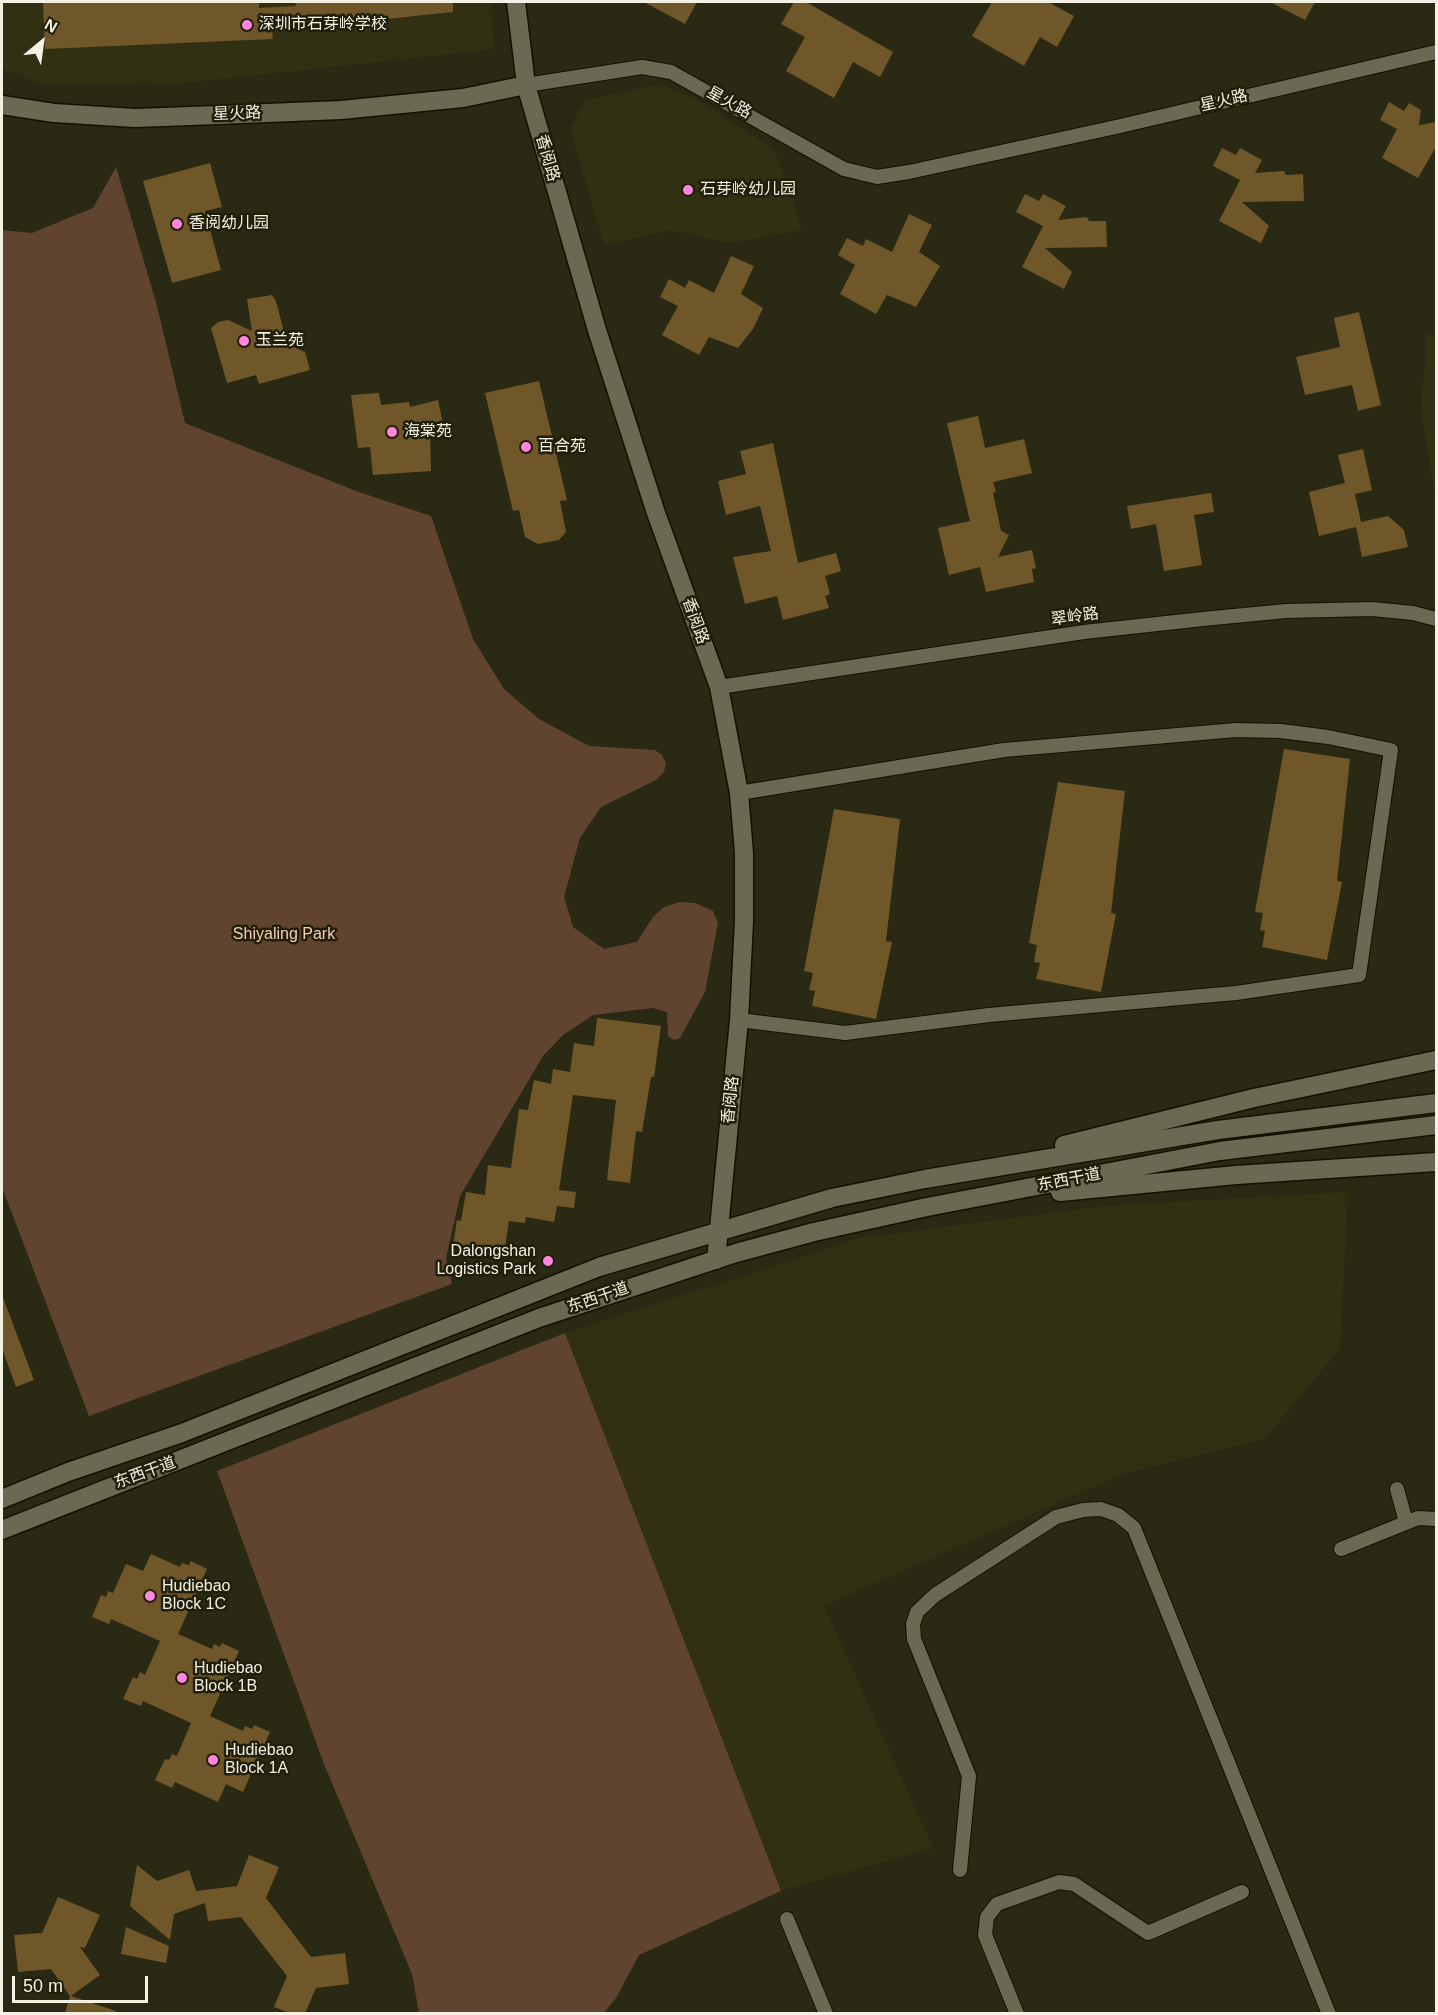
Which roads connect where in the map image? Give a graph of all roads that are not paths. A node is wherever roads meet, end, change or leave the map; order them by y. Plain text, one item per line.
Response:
1 (516, 2) edge
2 (1437, 51) edge
3 (526, 85) junction
4 (2, 105) edge
5 (1437, 619) edge
6 (718, 687) junction
7 (739, 793) junction
8 (739, 1020) junction
9 (1437, 1060) edge
10 (1437, 1103) edge
11 (1437, 1125) edge
12 (1437, 1162) edge
13 (925, 1179) junction
14 (927, 1207) junction
15 (717, 1230) junction
16 (716, 1260) junction
17 (1397, 1489) dead end
18 (2, 1499) edge
19 (1437, 1519) edge
20 (1406, 1522) junction
21 (2, 1530) edge
22 (1341, 1549) dead end
23 (960, 1870) dead end
24 (1242, 1892) dead end
25 (787, 1919) dead end
26 (826, 2013) edge
27 (1017, 2013) edge
28 (1329, 2013) edge

1 - 3 main road, 香阅路
2 - 3 street, 星火路
3 - 4 main road, 星火路
3 - 6 main road, 香阅路
5 - 6 street, 翠岭路
6 - 7 main road, 香阅路
7 - 8 main road, 香阅路
7 - 8 street
8 - 15 main road, 香阅路
9 - 13 main road
10 - 13 main road, 东西干道
11 - 14 main road, 东西干道
12 - 14 main road
13 - 15 main road, 东西干道
14 - 16 main road, 东西干道
15 - 16 main road, 香阅路
15 - 18 main road, 东西干道
16 - 21 main road, 东西干道
17 - 20 street
19 - 20 street
20 - 22 street
23 - 28 street
24 - 27 street
25 - 26 street

